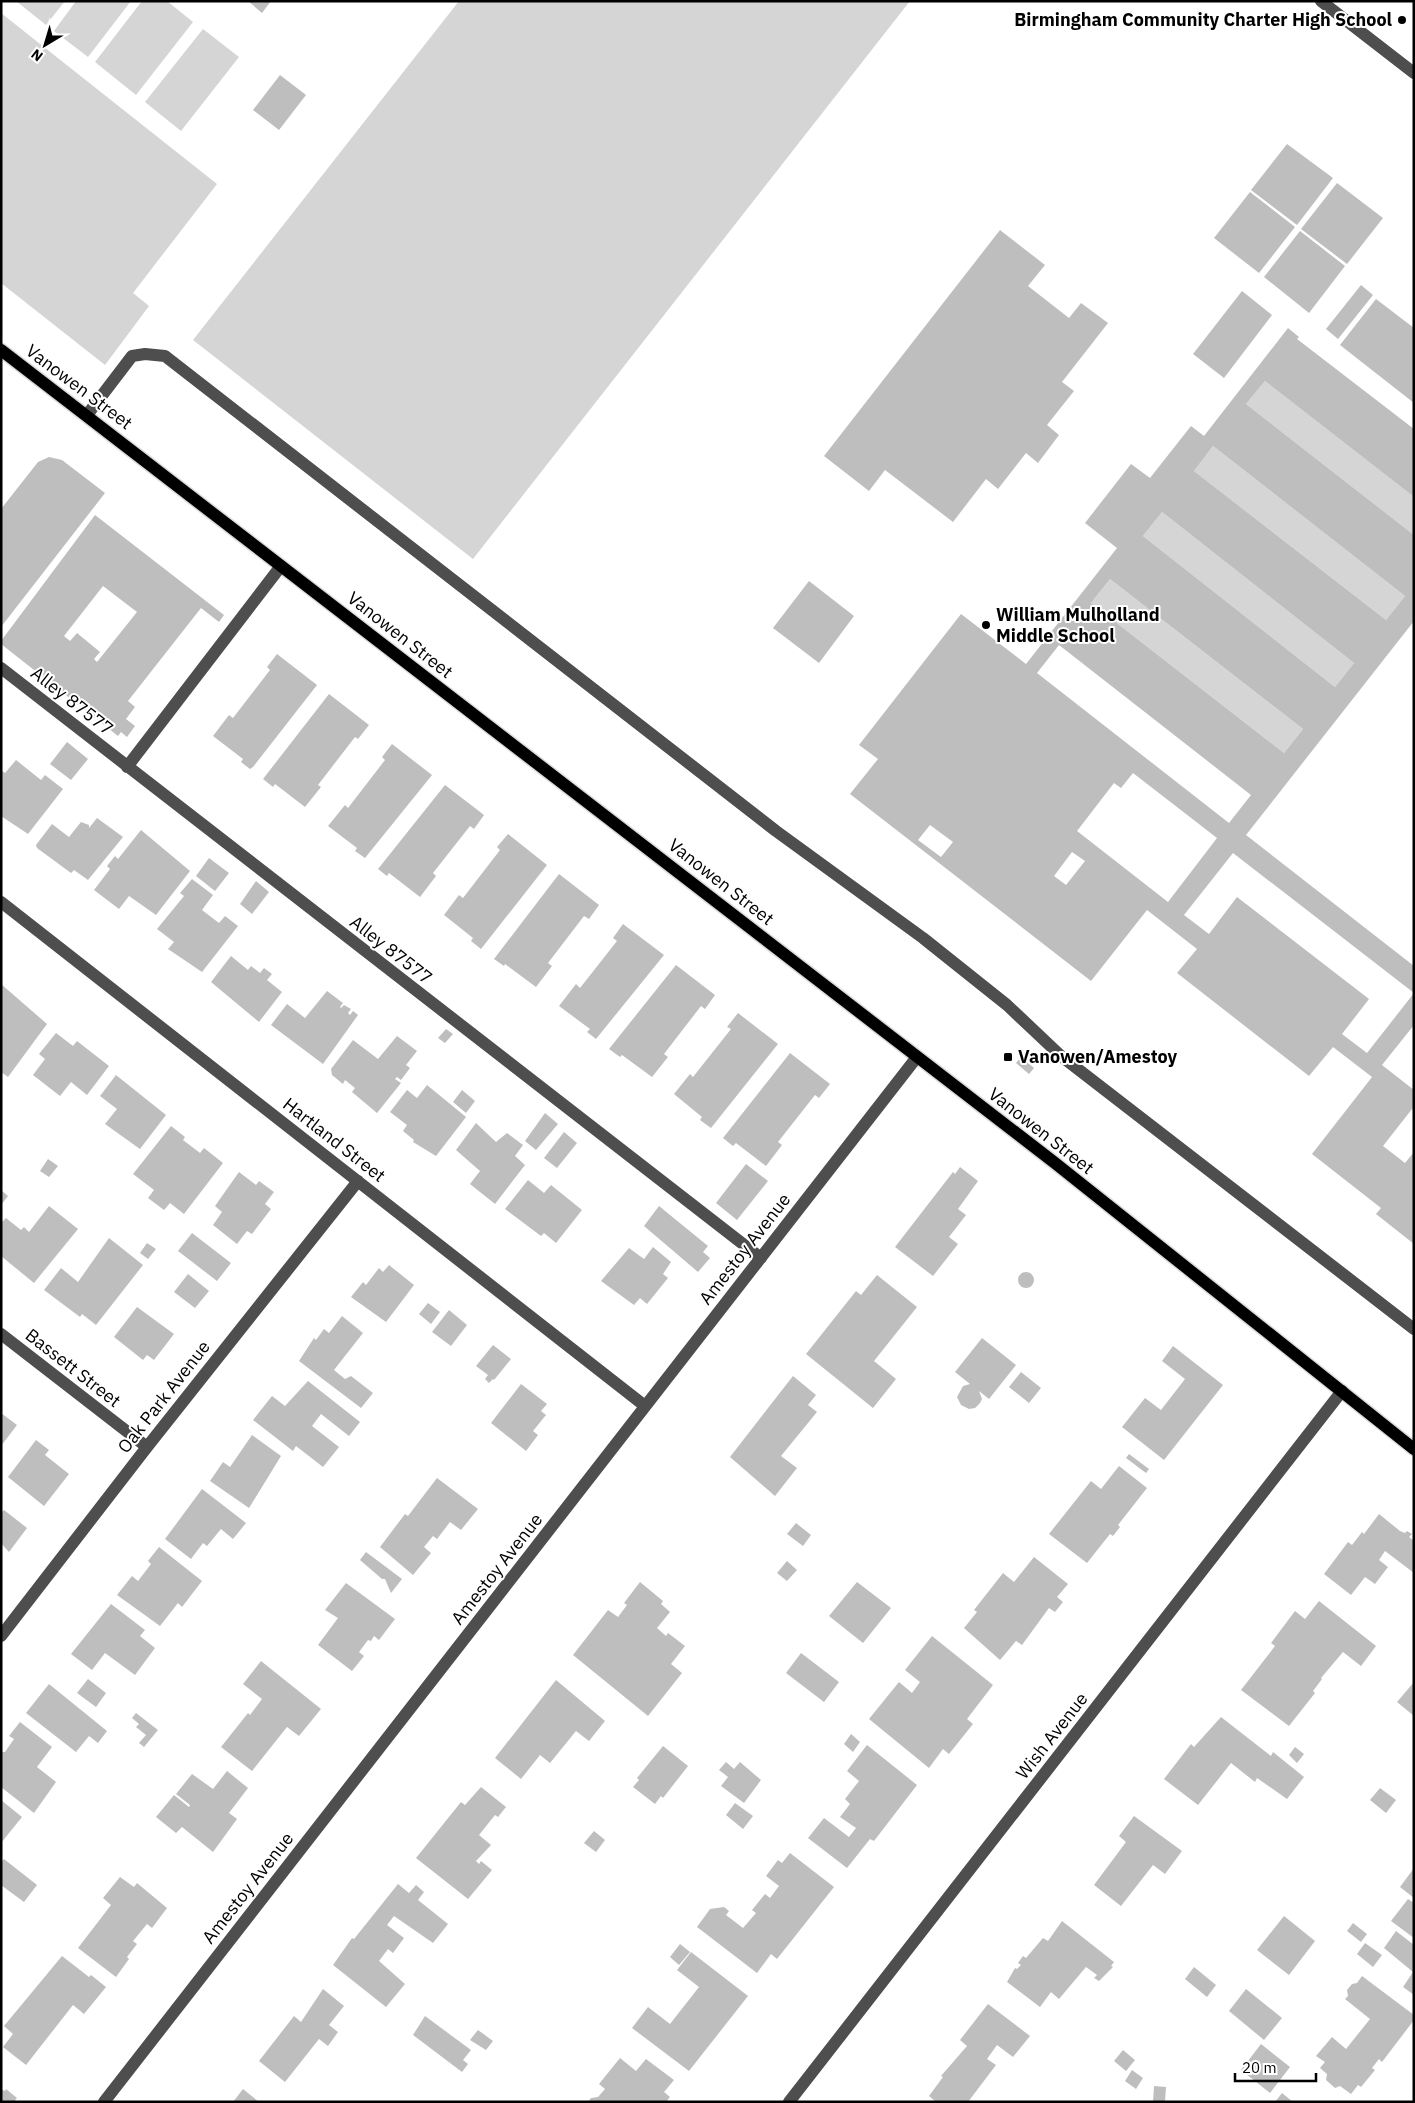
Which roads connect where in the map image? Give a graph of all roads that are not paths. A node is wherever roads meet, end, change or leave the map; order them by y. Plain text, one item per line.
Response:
1 (1322, 1) edge
2 (1414, 73) edge
3 (1, 350) edge
4 (87, 415) junction
5 (282, 566) junction
6 (1, 668) edge
7 (127, 767) junction
8 (1, 902) edge
9 (917, 1057) junction
10 (358, 1181) junction
11 (761, 1258) junction
12 (1414, 1329) edge
13 (1, 1334) edge
14 (1342, 1391) junction
15 (646, 1406) junction
16 (147, 1447) junction
17 (1414, 1449) edge
18 (1, 1636) edge
19 (104, 2102) edge
20 (789, 2102) edge

1 - 2 street
3 - 4 main road, Vanowen Street
4 - 5 main road, Vanowen Street
4 - 12 street
5 - 7 street
5 - 9 main road, Vanowen Street
6 - 7 street, Alley 87577
7 - 11 street, Alley 87577
8 - 10 street, Hartland Street
9 - 11 street, Amestoy Avenue
9 - 14 main road, Vanowen Street
10 - 15 street, Hartland Street
10 - 16 street, Oak Park Avenue
11 - 15 street, Amestoy Avenue
13 - 16 street, Bassett Street
14 - 17 main road, Vanowen Street
14 - 20 street, Wish Avenue
15 - 19 street, Amestoy Avenue
16 - 18 street, Oak Park Avenue

